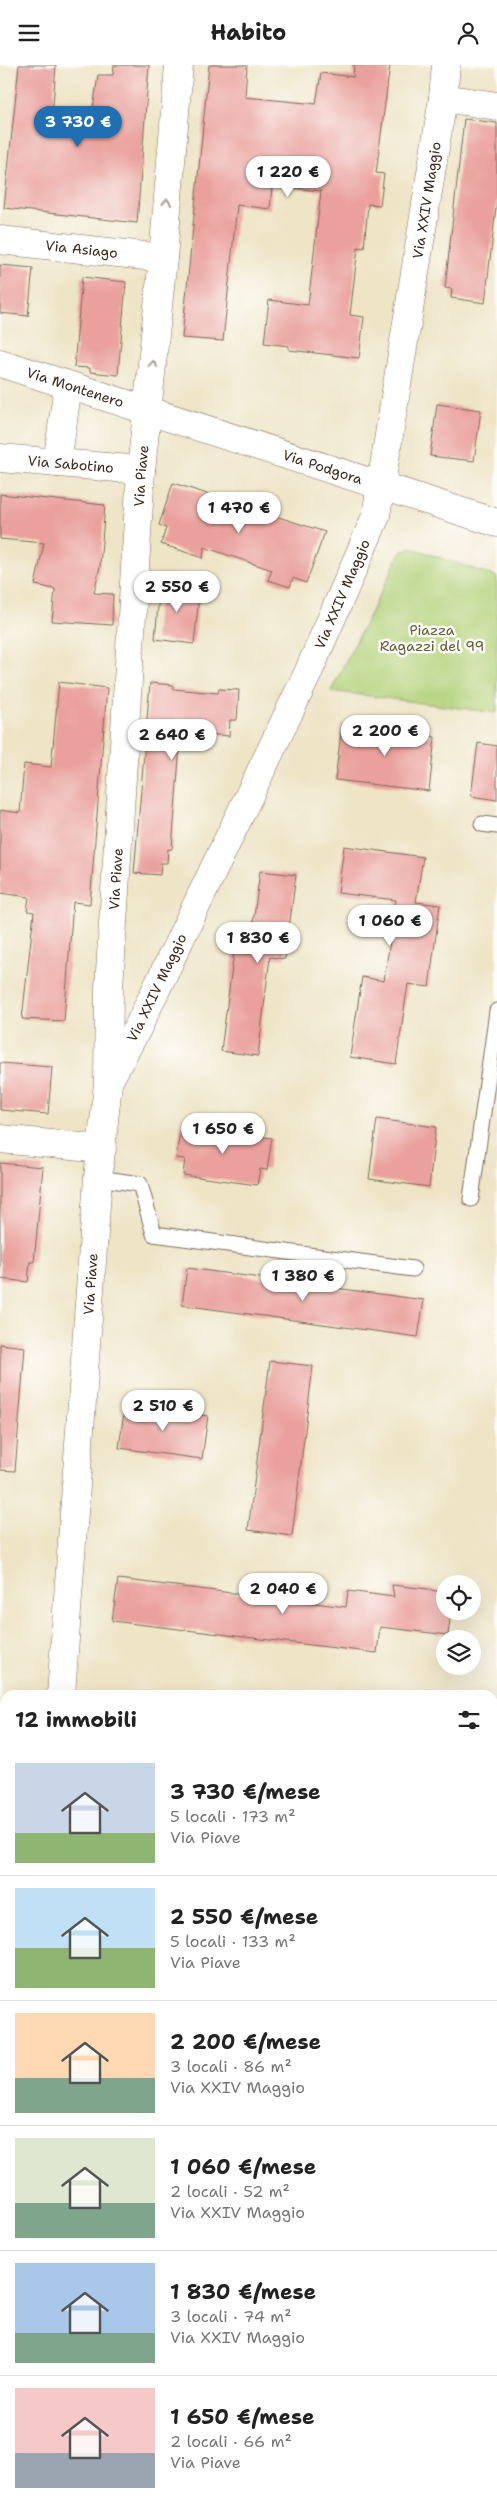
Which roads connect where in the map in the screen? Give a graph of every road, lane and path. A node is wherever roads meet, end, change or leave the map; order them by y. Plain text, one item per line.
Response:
1 (179, 65) edge
2 (446, 65) edge
3 (443, 98) junction
4 (497, 106) edge
5 (0, 240) edge
6 (163, 258) junction
7 (0, 363) edge
8 (68, 386) junction
9 (148, 413) junction
10 (0, 458) edge
11 (57, 463) junction
12 (141, 470) junction
13 (380, 485) junction
14 (497, 523) edge
15 (497, 1011) edge
16 (108, 1083) junction
17 (0, 1139) edge
18 (102, 1149) junction
19 (98, 1177) junction
20 (471, 1199) dead end
21 (413, 1269) dead end
22 (61, 1690) edge

6 -> 1 street, Via Piave
2 - 3 street, Via XXIV Maggio
3 - 4 street
3 - 13 street, Via XXIV Maggio
5 - 6 street, Via Asiago
9 -> 6 street, Via Piave
7 - 8 street, Via Montenero
8 - 9 street, Via Montenero
8 - 11 street
9 - 12 street, Via Piave
9 - 13 street, Via Podgora
10 - 11 street, Via Sabotino
11 - 12 street, Via Sabotino
12 - 16 street, Via Piave
13 - 14 street, Via Podgora
13 - 16 street, Via XXIV Maggio
15 - 20 lane
16 - 18 street, Via Piave
17 - 18 street
18 - 19 street, Via Piave
19 - 21 lane
19 - 22 street, Via Piave

